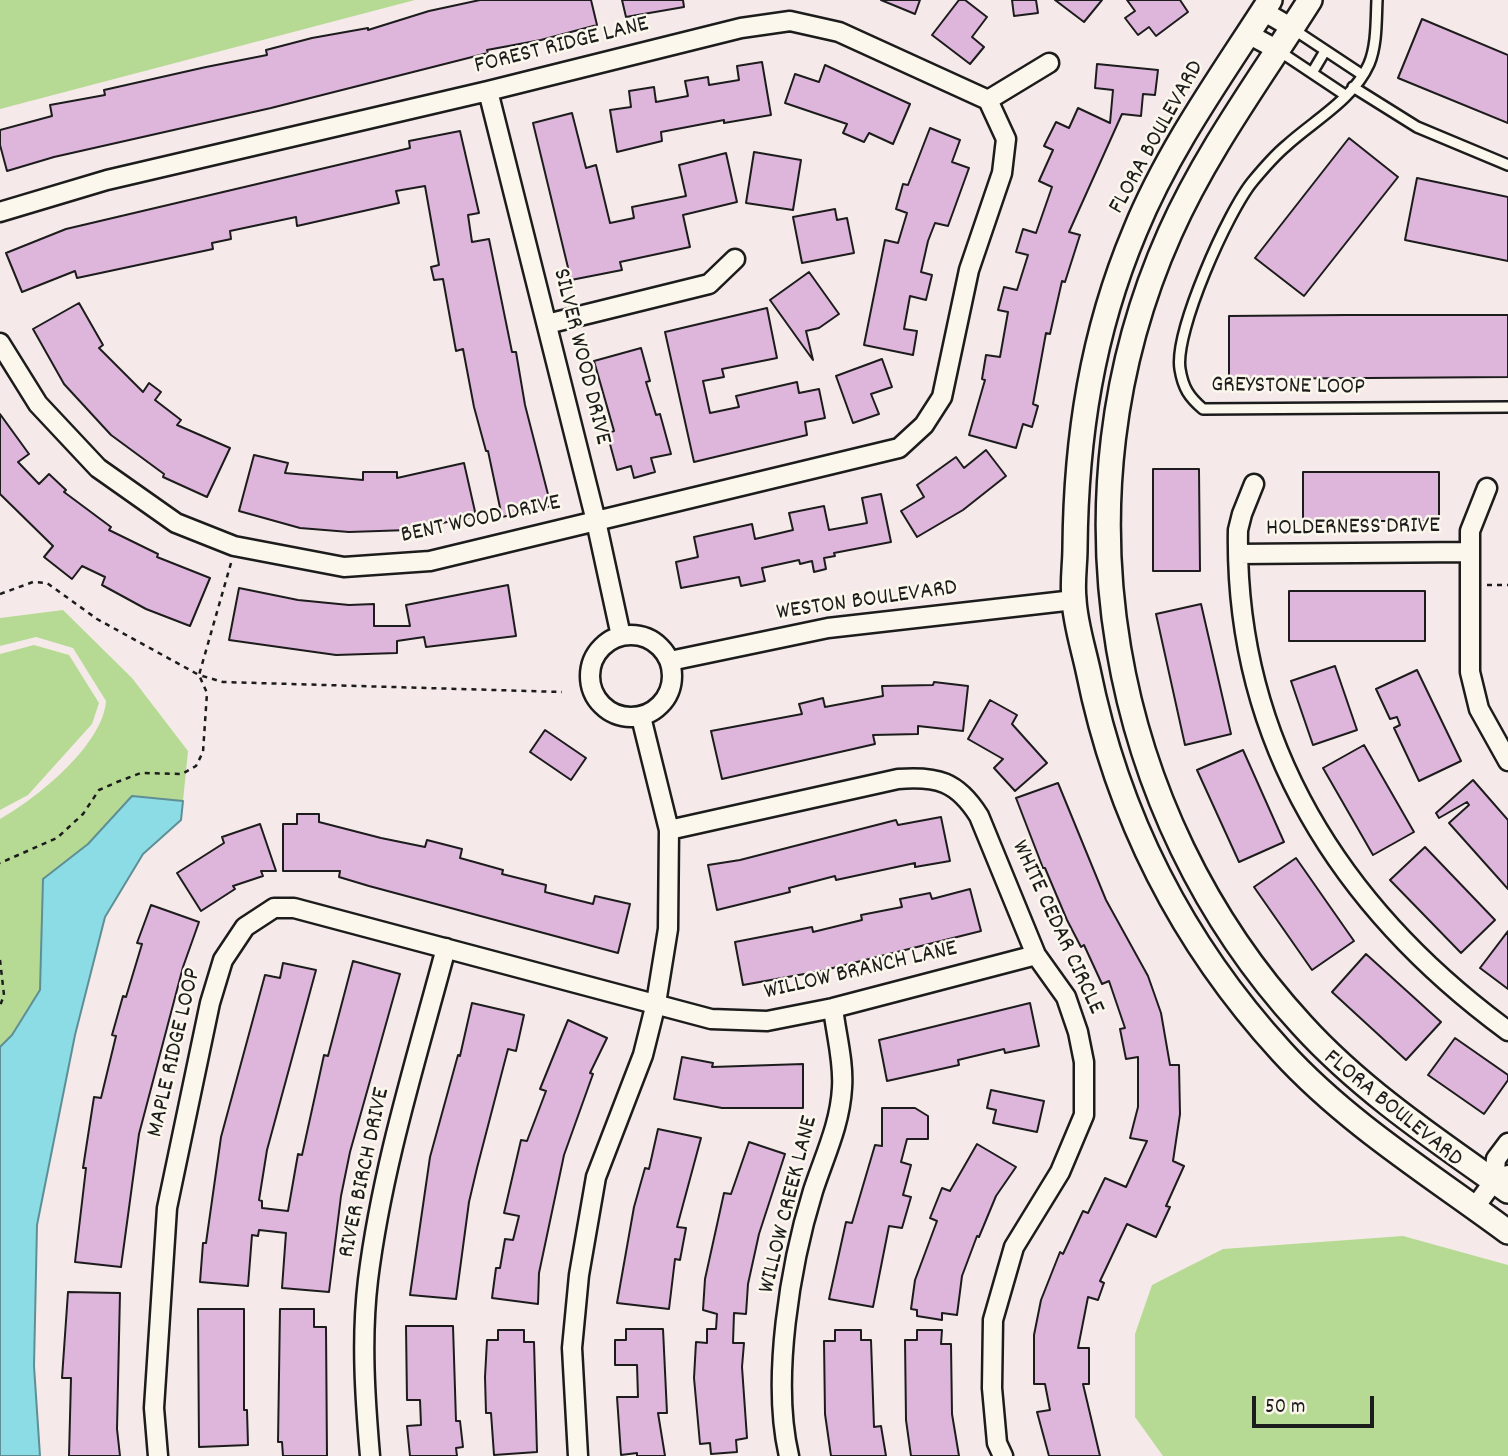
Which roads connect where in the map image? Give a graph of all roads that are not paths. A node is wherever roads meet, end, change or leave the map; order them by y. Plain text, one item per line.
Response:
1 (1310, 0) edge
2 (1377, 0) edge
3 (1267, 6) edge
4 (1292, 28) junction
5 (1248, 34) junction
6 (1278, 50) junction
7 (1325, 51) junction
8 (1049, 62) dead end
9 (1312, 73) junction
10 (1361, 74) junction
11 (1353, 88) junction
12 (488, 91) junction
13 (1345, 95) junction
14 (988, 100) junction
15 (1508, 165) edge
16 (0, 212) edge
17 (735, 260) dead end
18 (547, 324) junction
19 (0, 343) edge
20 (1508, 407) edge
21 (1254, 484) dead end
22 (1487, 488) dead end
23 (596, 521) junction
24 (1469, 552) junction
25 (1238, 554) junction
26 (1110, 594) junction
27 (1073, 600) junction
28 (621, 636) junction
29 (670, 661) junction
30 (641, 716) junction
31 (1508, 761) edge
32 (669, 830) junction
33 (446, 948) junction
34 (1036, 955) junction
35 (656, 1003) junction
36 (833, 1008) junction
37 (1508, 1031) edge
38 (1508, 1143) edge
39 (1503, 1182) edge
40 (1475, 1207) junction
41 (1508, 1232) edge
42 (159, 1456) edge
43 (370, 1456) edge
44 (578, 1456) edge
45 (789, 1456) edge
46 (1003, 1456) edge

1 - 4 street, FLORA BOULEVARD
2 - 10 lane, GREYSTONE LOOP
3 - 4 street
3 - 5 street, FLORA BOULEVARD
4 - 6 street, FLORA BOULEVARD
4 - 7 lane
5 - 6 street
5 - 27 street, FLORA BOULEVARD
6 - 9 lane
6 - 26 street, FLORA BOULEVARD
7 - 9 lane
7 - 10 lane
8 - 14 street
9 - 13 lane
10 - 11 lane, GREYSTONE LOOP
11 - 13 lane, GREYSTONE LOOP
11 - 15 lane
12 - 14 street, FOREST RIDGE LANE
12 - 16 street, FOREST RIDGE LANE
12 - 18 street, SILVER WOOD DRIVE
13 - 20 lane, GREYSTONE LOOP
14 - 23 street
17 - 18 street
18 - 23 street, SILVER WOOD DRIVE
19 - 23 street, BENT WOOD DRIVE
21 - 25 street
22 - 24 street
23 - 28 street, SILVER WOOD DRIVE
24 - 25 street, HOLDERNESS DRIVE
24 - 31 street
25 - 37 street
26 - 27 street
26 - 39 street, FLORA BOULEVARD
27 - 29 street, WESTON BOULEVARD
27 - 40 street, FLORA BOULEVARD
28 - 29 street
28 - 30 street
29 - 30 street
30 - 32 street
32 - 34 street, WHITE CEDAR CIRCLE
32 - 35 street
33 - 35 street, MAPLE RIDGE LOOP
33 - 42 street, MAPLE RIDGE LOOP
33 - 43 street, RIVER BIRCH DRIVE
34 - 36 street, WILLOW BRANCH LANE
34 - 46 street, WHITE CEDAR CIRCLE
35 - 36 street, WILLOW BRANCH LANE
35 - 44 street
36 - 45 street, WILLOW CREEK LANE
38 - 39 street
39 - 40 street
40 - 41 street, FLORA BOULEVARD

